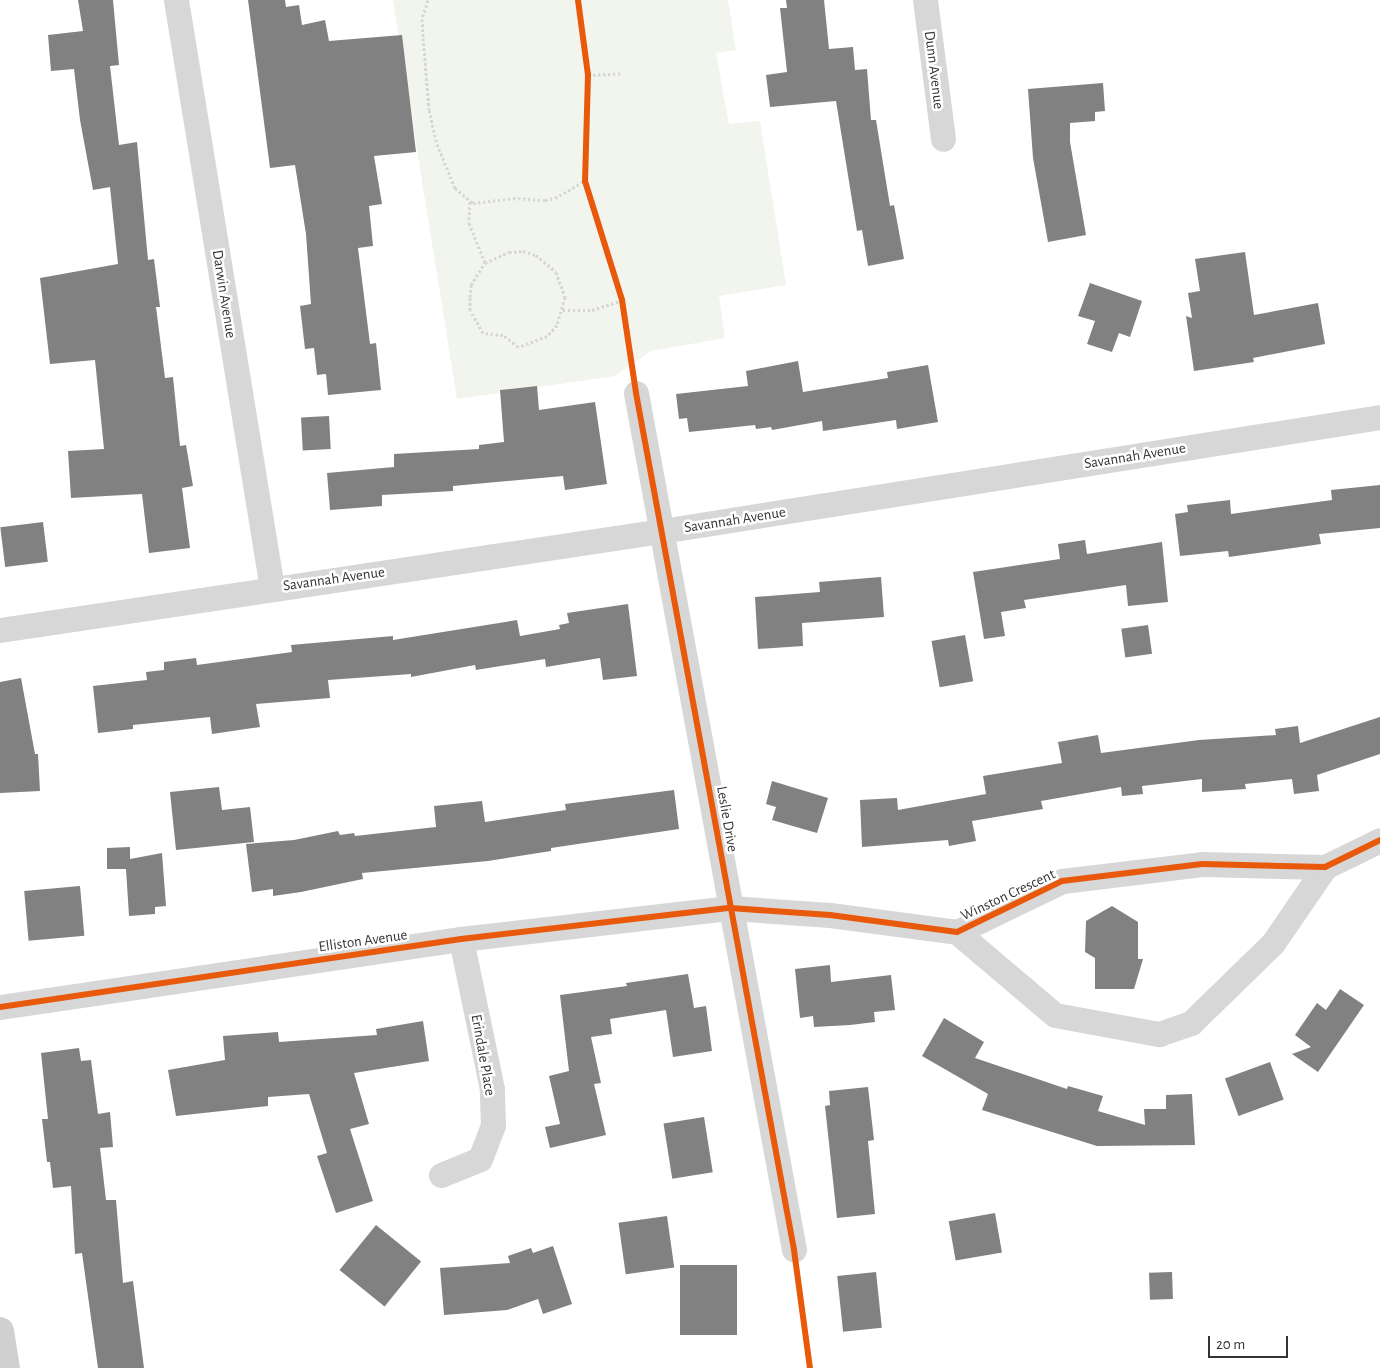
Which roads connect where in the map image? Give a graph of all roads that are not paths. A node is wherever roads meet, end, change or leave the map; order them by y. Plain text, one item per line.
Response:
1 (176, 0) edge
2 (925, 0) edge
3 (943, 139) dead end
4 (636, 393) dead end
5 (1380, 417) edge
6 (662, 531) junction
7 (272, 588) junction
8 (0, 630) edge
9 (1380, 840) edge
10 (1325, 867) junction
11 (730, 908) junction
12 (957, 932) junction
13 (460, 939) junction
14 (0, 1007) edge
15 (441, 1175) dead end
16 (794, 1250) dead end
17 (0, 1331) edge
18 (6, 1368) edge

1 - 7 street, Darwin Avenue
2 - 3 street, Dunn Avenue
4 - 6 street, Leslie Drive
5 - 6 street, Savannah Avenue
6 - 7 street, Savannah Avenue
6 - 11 street, Leslie Drive
7 - 8 street, Savannah Avenue
9 - 10 street, Winston Crescent
10 - 12 street, Winston Crescent
10 - 12 street, Winston Crescent
11 - 12 street, Winston Crescent
11 - 13 street, Elliston Avenue
11 - 16 street, Leslie Drive
13 - 14 street, Elliston Avenue
13 - 15 street, Erindale Place
17 - 18 main road

